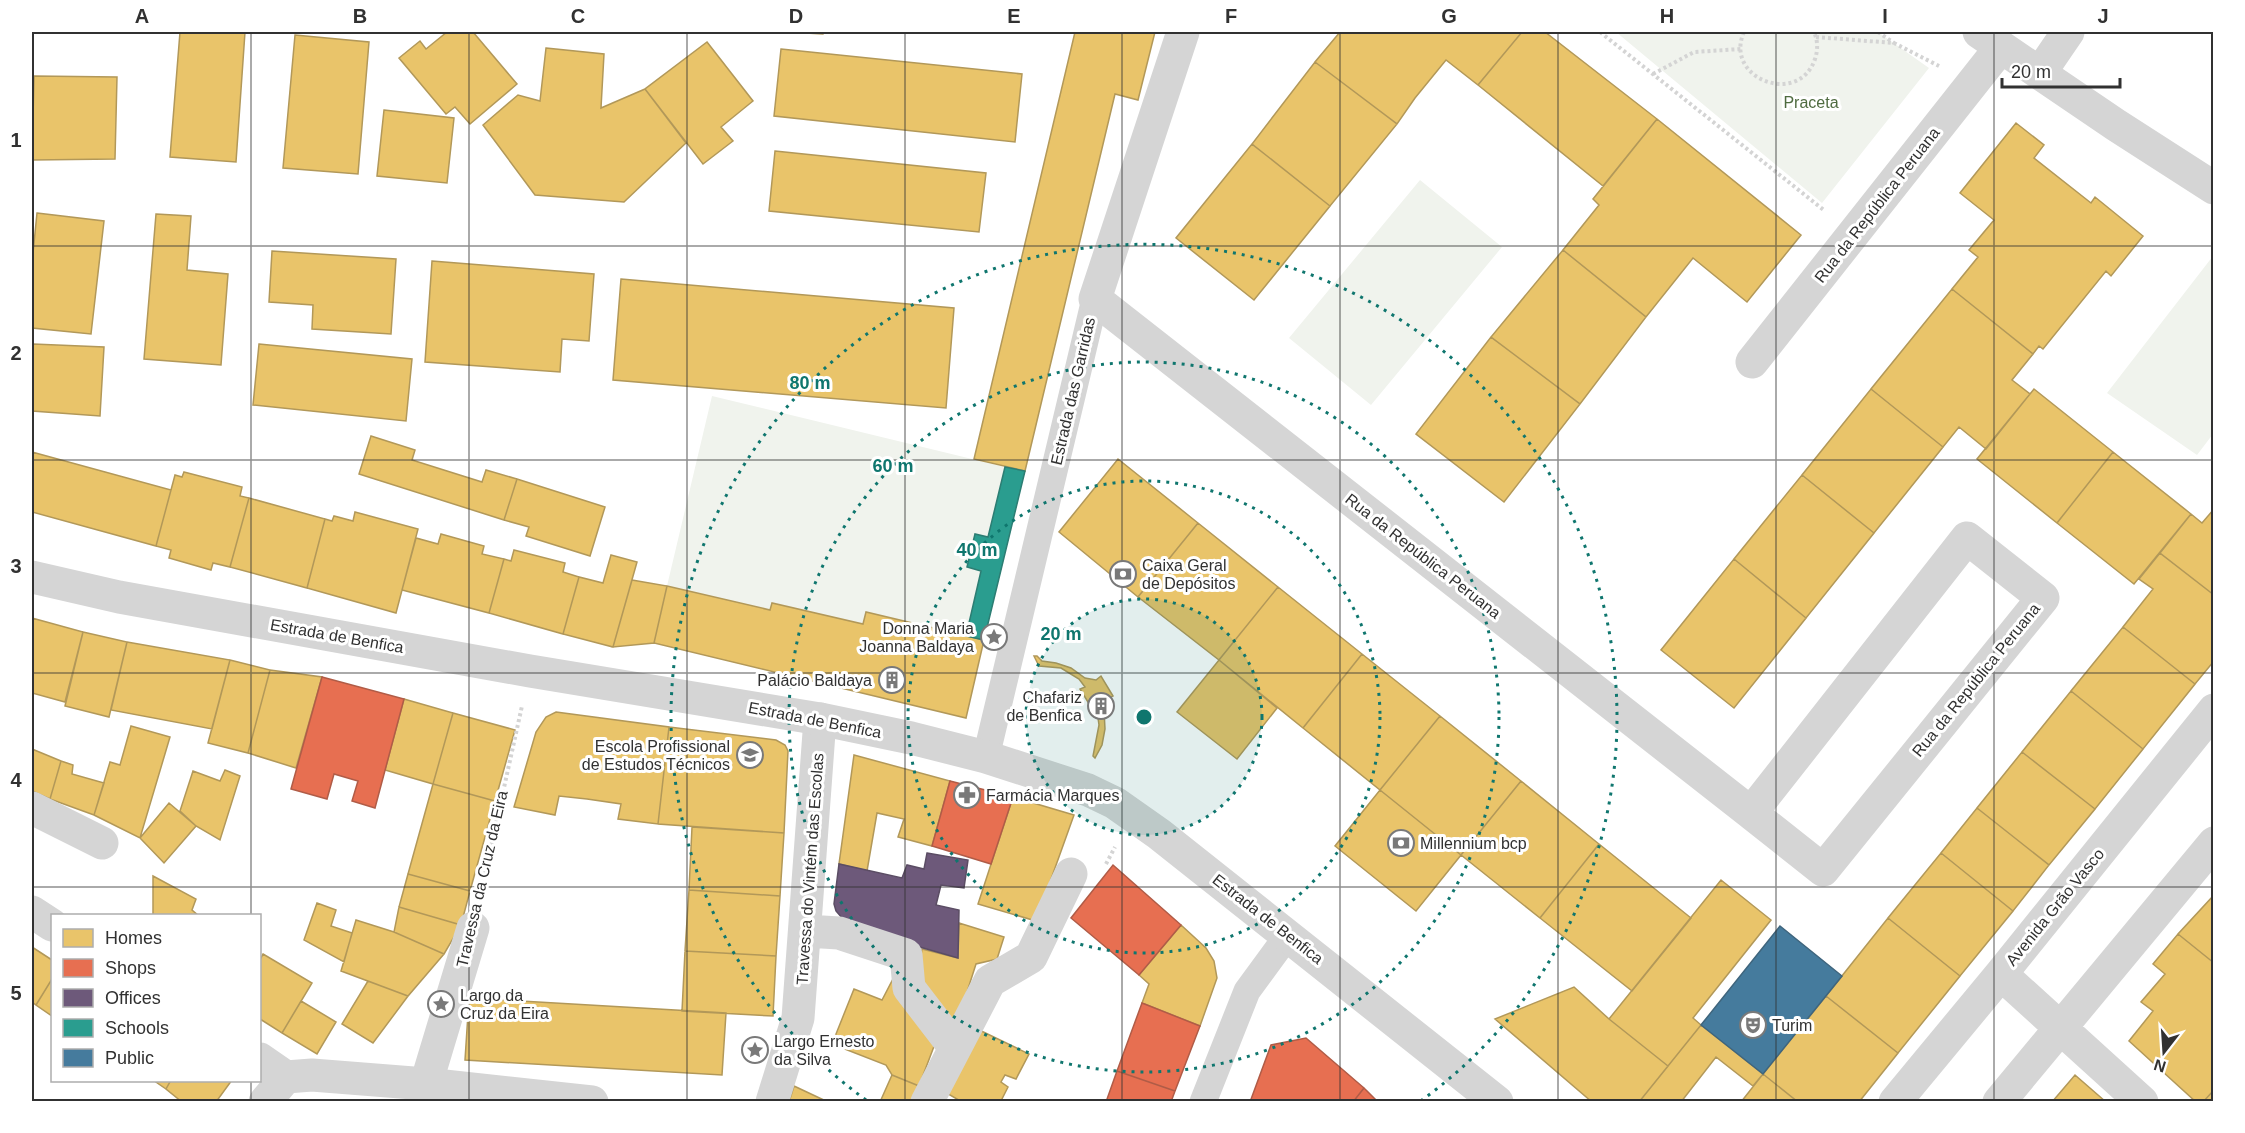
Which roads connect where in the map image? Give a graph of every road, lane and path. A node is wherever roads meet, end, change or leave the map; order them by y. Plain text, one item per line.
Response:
1 (1183, 32) edge
2 (1600, 32) edge
3 (1744, 32) edge
4 (1814, 32) edge
5 (1878, 32) edge
6 (2068, 32) edge
7 (1816, 37) junction
8 (1990, 39) edge
9 (1894, 43) junction
10 (1741, 49) junction
11 (2040, 73) junction
12 (1653, 74) junction
13 (1972, 84) junction
14 (2214, 188) edge
15 (1854, 234) junction
16 (1095, 299) junction
17 (1752, 362) dead end
18 (32, 578) edge
19 (530, 671) junction
20 (2214, 710) edge
21 (820, 719) junction
22 (986, 756) junction
23 (32, 808) edge
24 (1751, 813) junction
25 (102, 843) dead end
26 (2214, 843) edge
27 (1071, 874) dead end
28 (32, 912) edge
29 (51, 924) edge
30 (473, 928) joint
31 (806, 931) junction
32 (1288, 935) junction
33 (2001, 974) junction
34 (2060, 1027) junction
35 (955, 1048) junction
36 (261, 1060) edge
37 (286, 1077) junction
38 (426, 1084) junction
39 (265, 1101) edge
40 (592, 1101) edge
41 (772, 1101) edge
42 (927, 1101) edge
43 (1203, 1101) edge
44 (1497, 1101) edge
45 (1895, 1101) edge
46 (1999, 1101) edge
47 (2142, 1101) edge

1 - 16 street, Estrada das Garridas
2 - 12 path
3 - 10 path
4 - 7 path
5 - 9 path
6 - 11 street
7 - 9 path
7 - 10 path
8 - 11 street
8 - 13 street, Rua da República Peruana
9 - 13 path
10 - 12 path
11 - 14 street
12 - 15 path
13 - 15 street, Rua da República Peruana
15 - 17 street, Rua da República Peruana
16 - 22 street, Estrada das Garridas
16 - 24 street, Rua da República Peruana
18 - 19 street, Estrada de Benfica
19 - 21 street, Estrada de Benfica
19 - 30 path, Travessa da Cruz da Eira
20 - 33 street, Avenida Grão Vasco
21 - 22 street, Estrada de Benfica
21 - 31 street, Travessa do Vintém das Escolas
22 - 32 street, Estrada de Benfica
23 - 25 street
24 - 24 street, Rua da República Peruana
26 - 34 street
27 - 35 street
28 - 29 street
30 - 38 street, Travessa da Cruz da Eira
31 - 35 street
31 - 41 street, Travessa do Vintém das Escolas
32 - 43 street
32 - 44 street, Estrada de Benfica
33 - 34 street
33 - 45 street, Avenida Grão Vasco
34 - 46 street
34 - 47 street
35 - 42 street
36 - 37 street
37 - 38 street
37 - 39 street
38 - 40 street

